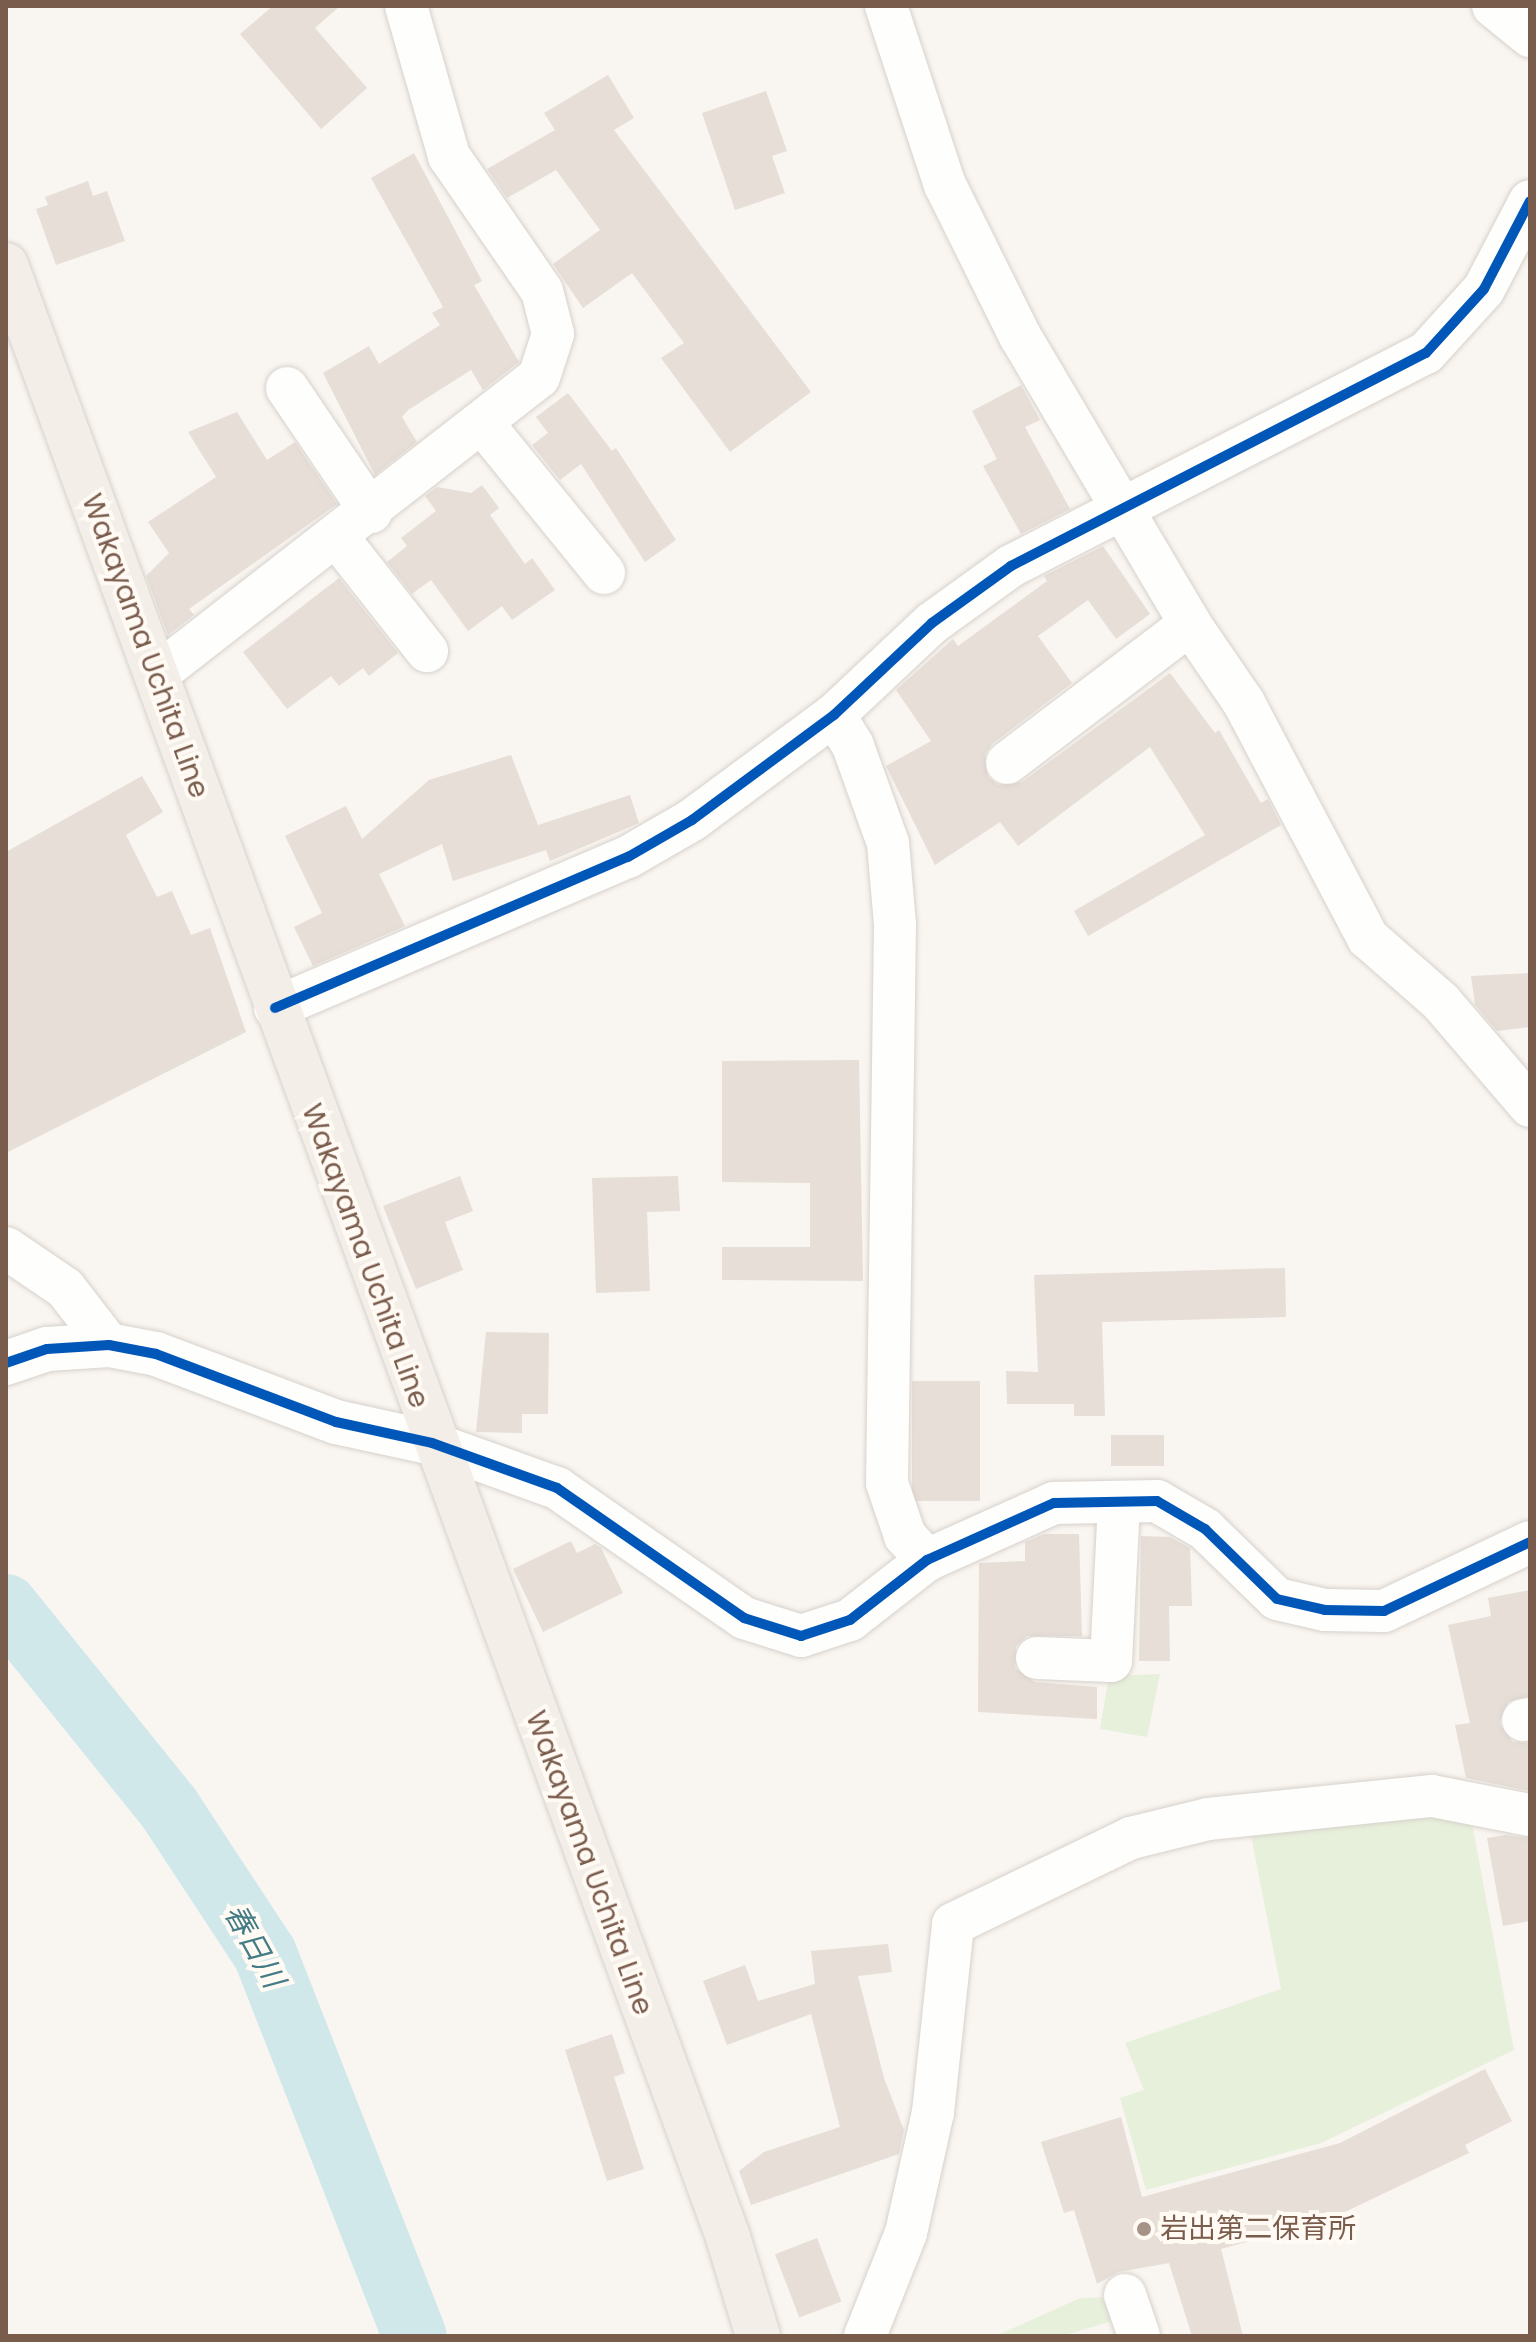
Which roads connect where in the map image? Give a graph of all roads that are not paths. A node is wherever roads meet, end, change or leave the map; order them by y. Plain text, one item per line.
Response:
1 (406, 6) edge
2 (886, 6) edge
3 (1493, 6) edge
4 (1530, 36) edge
5 (1530, 201) edge
6 (6, 265) edge
7 (287, 388) dead end
8 (483, 424) junction
9 (1119, 506) junction
10 (371, 512) junction
11 (338, 538) junction
12 (604, 573) dead end
13 (1190, 624) junction
14 (427, 651) dead end
15 (156, 675) junction
16 (834, 715) junction
17 (1007, 763) dead end
18 (275, 1008) junction
19 (1515, 1066) edge
20 (1530, 1106) edge
21 (6, 1248) edge
22 (109, 1345) junction
23 (6, 1363) edge
24 (432, 1443) junction
25 (1119, 1502) junction
26 (1530, 1542) edge
27 (927, 1560) junction
28 (1037, 1658) dead end
29 (1530, 1815) edge
30 (1125, 2295) dead end
31 (758, 2336) edge
32 (865, 2336) edge
33 (1139, 2336) edge

1 - 8 street
2 - 9 street
3 - 4 street
5 - 9 street
6 - 15 main road, Wakayama Uchita Line
7 - 10 street
8 - 10 street
8 - 12 street
9 - 13 street
9 - 16 street
10 - 11 street
11 - 14 street
11 - 15 street
13 - 17 street
13 - 19 street
15 - 18 main road, Wakayama Uchita Line
16 - 18 street
16 - 27 street
18 - 24 main road, Wakayama Uchita Line
19 - 20 street
21 - 22 street
22 - 23 street
22 - 24 street
24 - 27 street
24 - 31 main road, Wakayama Uchita Line
25 - 26 street
25 - 27 street
25 - 28 street
29 - 32 street
30 - 33 street

